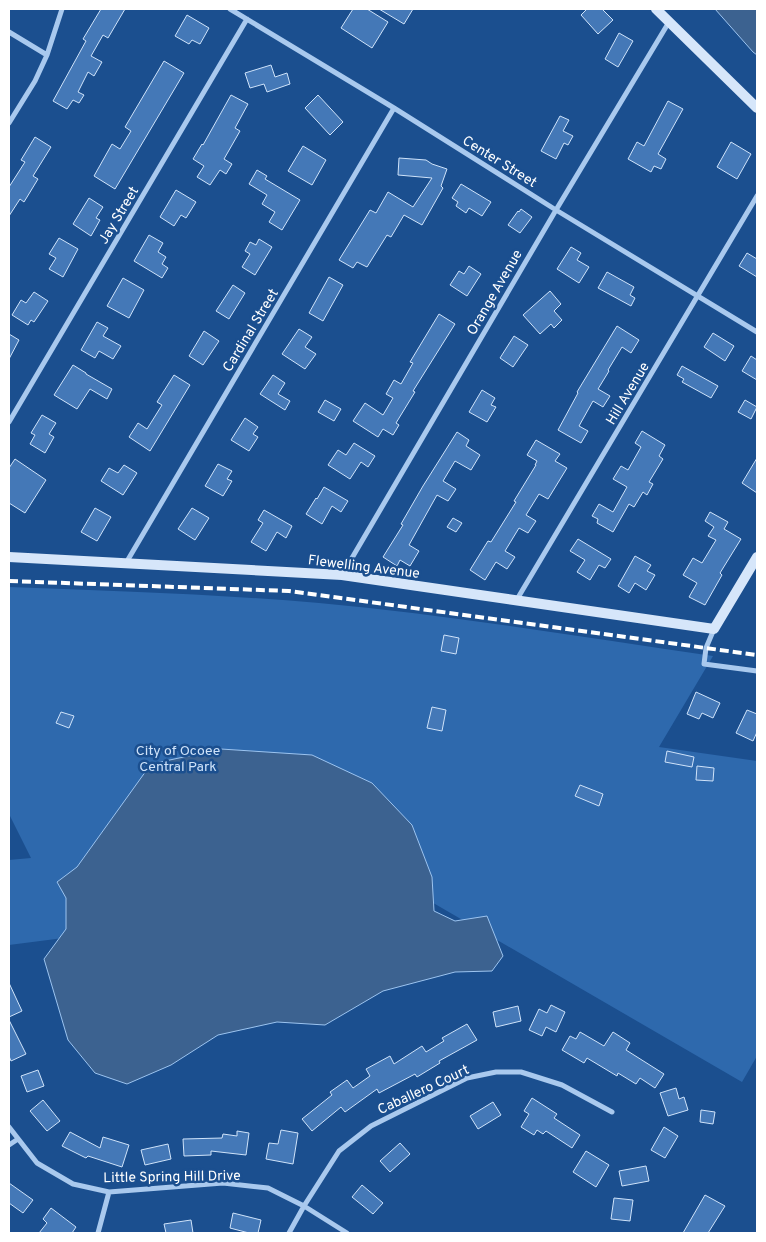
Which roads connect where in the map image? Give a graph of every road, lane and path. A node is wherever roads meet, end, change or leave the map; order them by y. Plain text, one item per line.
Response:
1 (62, 9) edge
2 (230, 9) edge
3 (656, 9) edge
4 (247, 20) junction
5 (669, 22) junction
6 (9, 32) edge
7 (47, 55) junction
8 (394, 108) junction
9 (757, 108) edge
10 (9, 124) edge
11 (757, 196) edge
12 (556, 210) junction
13 (698, 296) junction
14 (757, 332) edge
15 (9, 422) edge
16 (9, 557) edge
17 (757, 557) edge
18 (126, 563) junction
19 (342, 575) junction
20 (516, 601) junction
21 (714, 629) junction
22 (757, 671) edge
23 (612, 1112) dead end
24 (9, 1127) edge
25 (18, 1139) junction
26 (9, 1145) edge
27 (109, 1192) junction
28 (304, 1206) junction
29 (98, 1233) edge
30 (289, 1233) edge
31 (347, 1233) edge

1 - 7 street
2 - 4 street, Center Street
3 - 5 street
4 - 8 street, Center Street
4 - 15 street, Jay Street
5 - 9 street
5 - 12 street, Orange Avenue
6 - 7 street
7 - 10 street
8 - 12 street, Center Street
8 - 18 street, Cardinal Street
11 - 13 street, Hill Avenue
12 - 13 street, Center Street
12 - 19 street, Orange Avenue
13 - 14 street, Center Street
13 - 20 street, Hill Avenue
16 - 18 street, Flewelling Avenue
17 - 21 street
18 - 19 street, Flewelling Avenue
19 - 20 street, Flewelling Avenue
20 - 21 street, Flewelling Avenue
21 - 22 street
23 - 28 street, Caballero Court
24 - 25 street, Little Spring Hill Drive
25 - 26 street
25 - 27 street, Little Spring Hill Drive
27 - 28 street, Little Spring Hill Drive
27 - 29 street
28 - 30 street, Caballero Court
28 - 31 street, Little Spring Hill Drive

